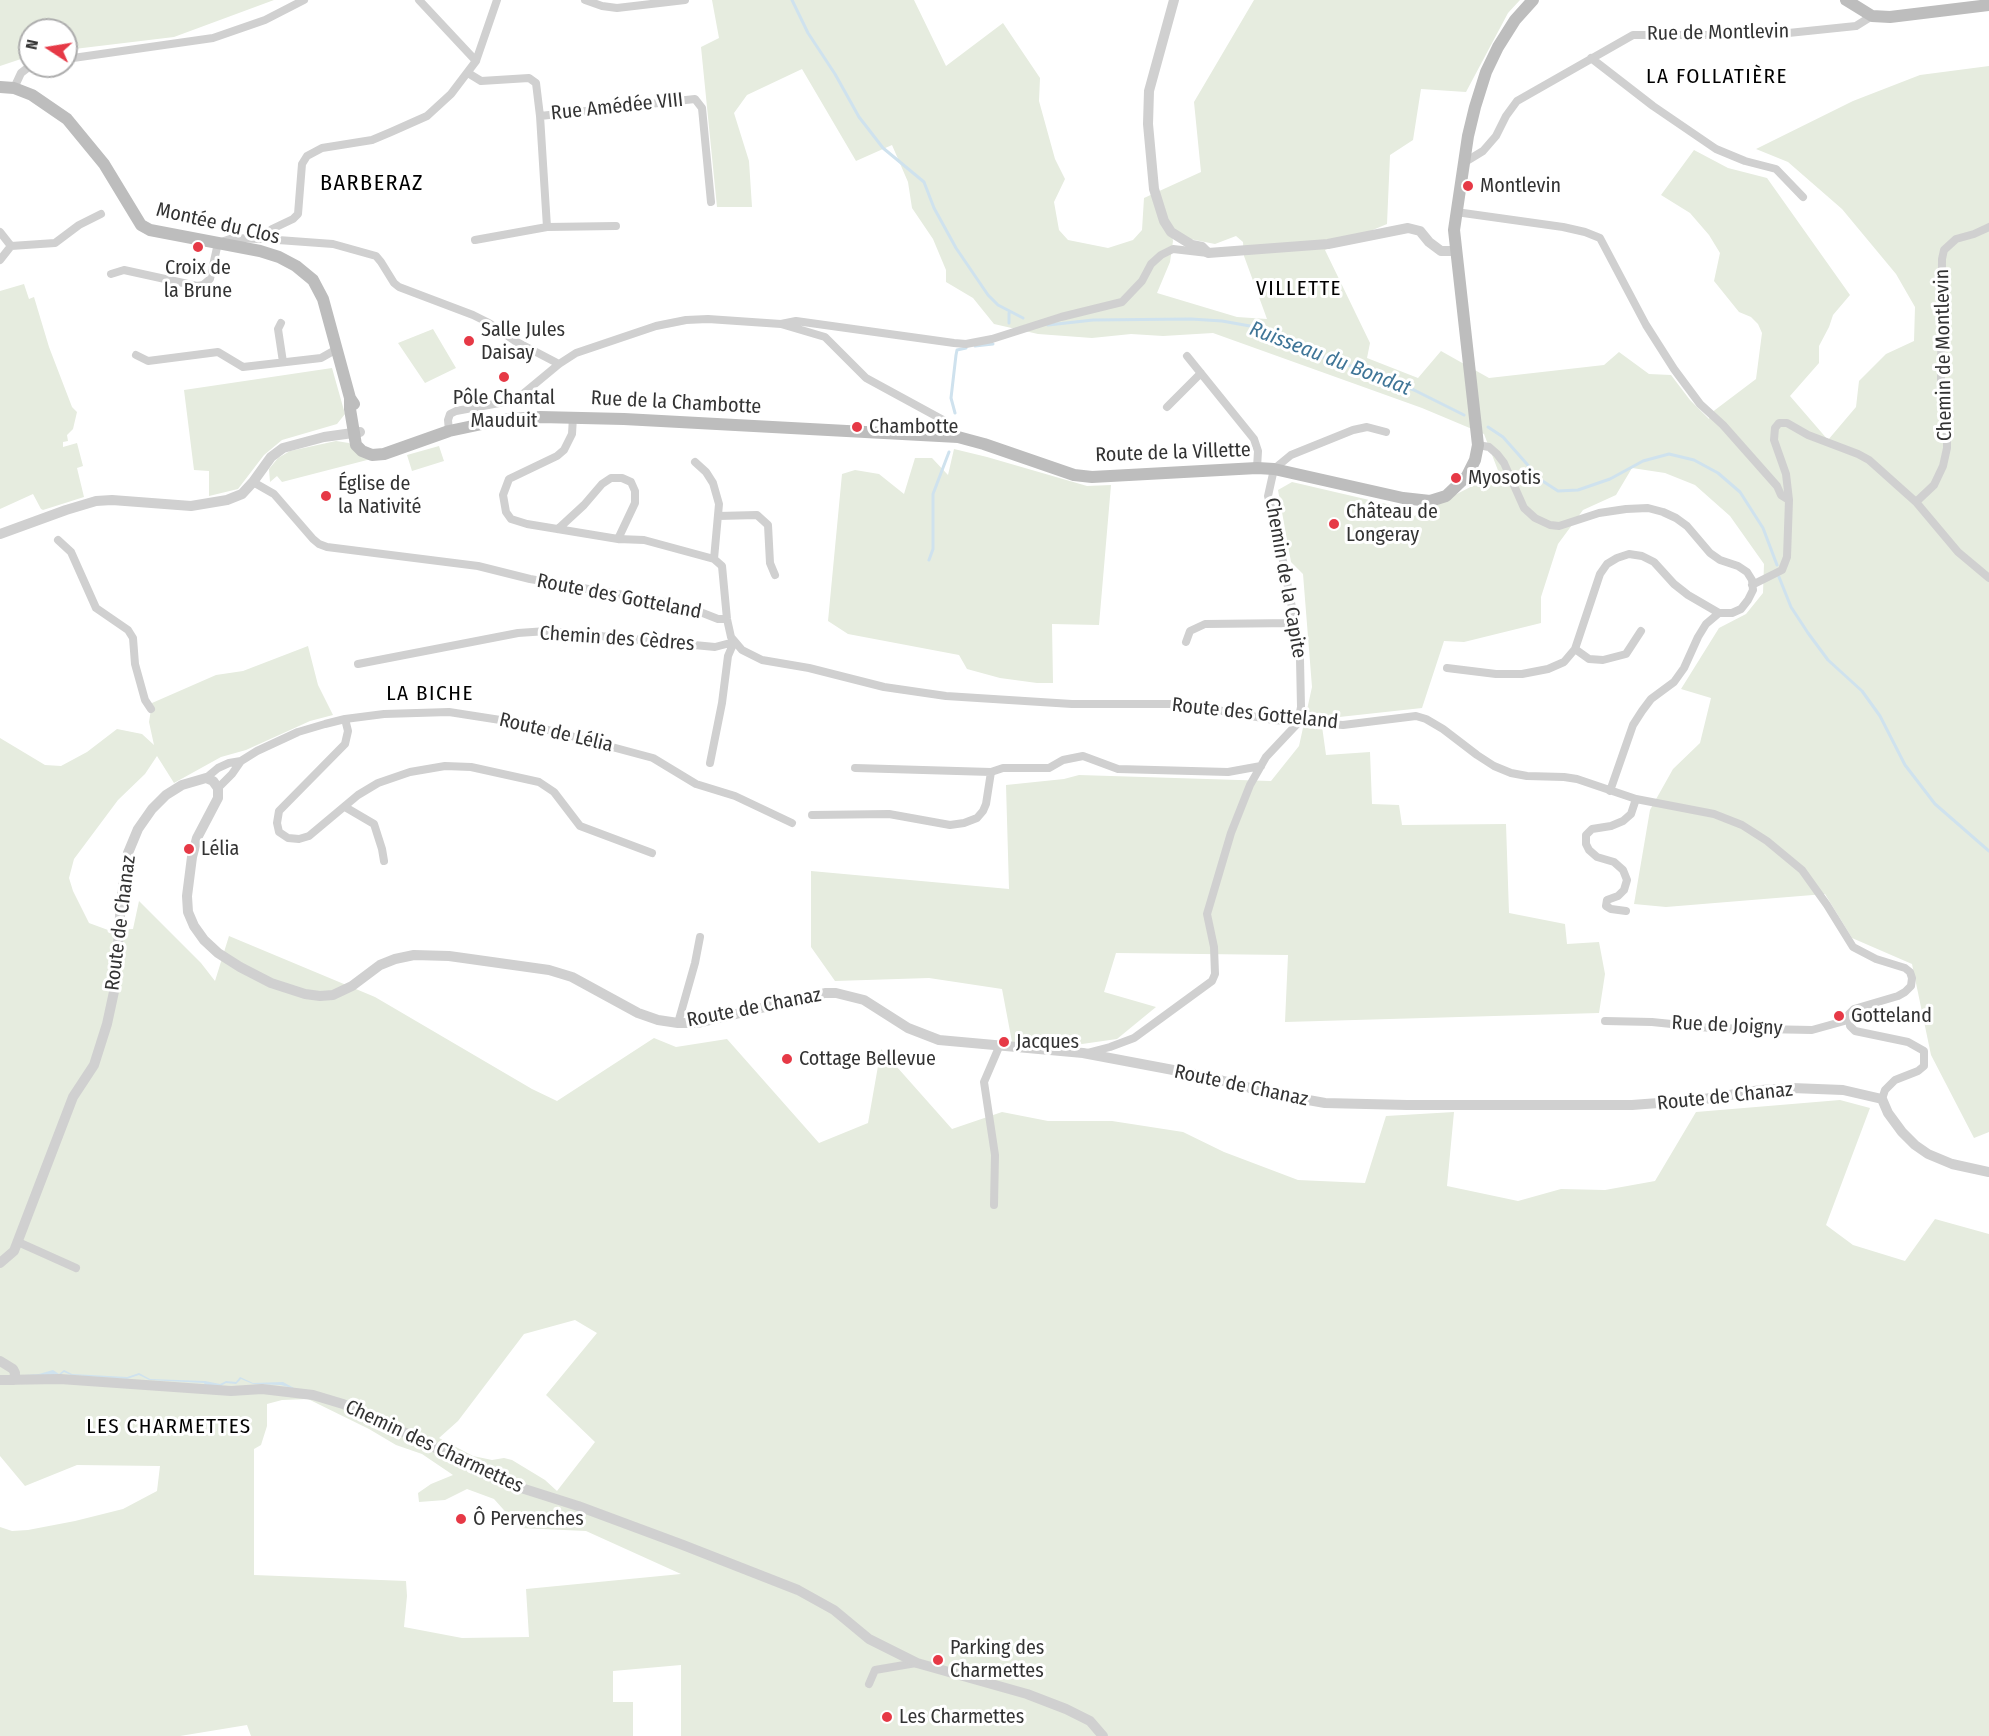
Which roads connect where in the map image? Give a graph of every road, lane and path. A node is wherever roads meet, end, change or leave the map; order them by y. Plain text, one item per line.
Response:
1 (304, 0) edge
2 (419, 0) edge
3 (497, 0) edge
4 (585, 0) edge
5 (685, 0) edge
6 (1174, 0) edge
7 (1533, 0) edge
8 (1846, 0) edge
9 (674, 1) edge
10 (1989, 4) edge
11 (1872, 16) junction
12 (78, 57) edge
13 (1591, 58) junction
14 (476, 61) junction
15 (468, 73) junction
16 (19, 78) edge
17 (0, 87) edge
18 (14, 88) junction
19 (540, 116) junction
20 (1465, 162) junction
21 (1803, 197) dead end
22 (711, 202) dead end
23 (1456, 212) junction
24 (101, 214) dead end
25 (616, 226) dead end
26 (547, 227) junction
27 (1989, 227) edge
28 (0, 232) edge
29 (266, 234) junction
30 (475, 240) dead end
31 (218, 243) junction
32 (10, 246) junction
33 (1457, 251) junction
34 (1208, 253) junction
35 (0, 260) edge
36 (111, 274) dead end
37 (281, 323) dead end
38 (781, 324) junction
39 (337, 349) junction
40 (136, 355) dead end
41 (1187, 356) dead end
42 (283, 362) junction
43 (559, 364) junction
44 (1201, 373) junction
45 (1167, 407) dead end
46 (573, 417) junction
47 (449, 431) junction
48 (1386, 432) dead end
49 (357, 433) junction
50 (957, 437) junction
51 (1478, 444) junction
52 (695, 462) dead end
53 (1257, 468) junction
54 (1274, 469) junction
55 (253, 482) junction
56 (1789, 500) junction
57 (1916, 502) junction
58 (718, 516) junction
59 (558, 528) junction
60 (0, 534) edge
61 (618, 539) junction
62 (58, 540) dead end
63 (714, 559) junction
64 (775, 575) dead end
65 (1989, 578) edge
66 (1752, 585) junction
67 (1719, 613) junction
68 (727, 619) junction
69 (1295, 623) junction
70 (1641, 631) dead end
71 (734, 642) junction
72 (1186, 642) dead end
73 (1575, 649) junction
74 (358, 664) dead end
75 (1447, 668) dead end
76 (151, 709) dead end
77 (345, 719) junction
78 (1298, 723) junction
79 (241, 761) junction
80 (710, 763) dead end
81 (1261, 766) junction
82 (855, 768) dead end
83 (990, 772) junction
84 (206, 778) junction
85 (218, 788) junction
86 (1610, 790) junction
87 (1636, 799) junction
88 (345, 807) junction
89 (812, 815) dead end
90 (792, 823) dead end
91 (652, 853) dead end
92 (384, 861) dead end
93 (1626, 911) dead end
94 (700, 937) dead end
95 (1848, 1020) junction
96 (1605, 1021) dead end
97 (678, 1023) junction
98 (999, 1047) junction
99 (1083, 1053) junction
100 (1882, 1099) junction
101 (1989, 1172) edge
102 (994, 1205) dead end
103 (18, 1242) junction
104 (0, 1263) edge
105 (76, 1268) dead end
106 (0, 1361) edge
107 (15, 1377) junction
108 (0, 1380) edge
109 (917, 1663) junction
110 (869, 1684) dead end
111 (1103, 1736) edge

1 - 12 street
2 - 14 street
3 - 14 street
4 - 9 street
5 - 9 street
6 - 34 street
7 - 20 main road, Route de la Villette
8 - 11 main road
10 - 11 main road
11 - 13 street, Rue de Montlevin
13 - 20 street, Rue de Montlevin
13 - 21 street
14 - 15 street
15 - 19 street
15 - 29 street
16 - 18 street
17 - 18 main road, Montée du Clos
18 - 31 main road, Montée du Clos
19 - 22 street, Rue Amédée VIII
19 - 26 street
20 - 23 main road, Route de la Villette
23 - 33 main road, Route de la Villette
23 - 56 street
24 - 32 street
25 - 26 street
26 - 30 street
27 - 57 street, Chemin de Montlevin
28 - 32 street
29 - 31 street
29 - 43 street
31 - 36 street
31 - 39 main road, Montée du Clos
32 - 35 street
33 - 34 street
33 - 51 main road, Route de la Villette
34 - 38 street
37 - 42 street
38 - 43 street
38 - 50 street
39 - 42 street
39 - 49 main road, Montée du Clos
40 - 42 street
41 - 44 street
43 - 47 street
44 - 45 street
44 - 53 street
46 - 47 main road, Rue de la Chambotte
46 - 50 main road, Rue de la Chambotte
46 - 59 street
47 - 49 main road, Rue de la Chambotte
48 - 54 street
49 - 55 street
50 - 53 main road, Route de la Villette
51 - 54 main road, Route de la Villette
51 - 66 street
52 - 58 street
53 - 54 main road, Route de la Villette
54 - 69 street, Chemin de la Capite
55 - 60 street
55 - 68 street, Route des Gotteland
56 - 57 street
56 - 66 street
57 - 65 street
58 - 63 street
58 - 64 street
59 - 61 street
59 - 61 street
61 - 63 street
62 - 76 street
63 - 68 street
66 - 67 street
67 - 73 street
67 - 86 street
68 - 71 street, Route des Gotteland
69 - 72 street
69 - 78 street, Chemin de la Capite
70 - 73 street
71 - 74 street, Chemin des Cèdres
71 - 78 street, Route des Gotteland
71 - 80 street
73 - 75 street
77 - 79 street, Route de Lélia
77 - 88 street
77 - 90 street, Route de Lélia
78 - 81 street
78 - 86 street, Route des Gotteland
79 - 84 street, Route de Lélia
79 - 85 street, Route de Lélia
81 - 83 street
81 - 99 street
82 - 83 street
83 - 89 street
84 - 85 street
84 - 103 street, Route de Chanaz
85 - 97 street, Route de Chanaz
86 - 87 street, Route des Gotteland
87 - 93 street
87 - 95 street, Route des Gotteland
88 - 91 street
88 - 92 street
94 - 97 street
95 - 96 street, Rue de Joigny
95 - 100 street
97 - 98 street, Route de Chanaz
98 - 99 street, Route de Chanaz
98 - 102 street
99 - 100 street, Route de Chanaz
100 - 101 street
103 - 104 street, Route de Chanaz
103 - 105 street
106 - 107 street
107 - 108 street, Chemin des Charmettes
107 - 109 street, Chemin des Charmettes
109 - 110 street
109 - 111 street, Chemin des Charmettes

